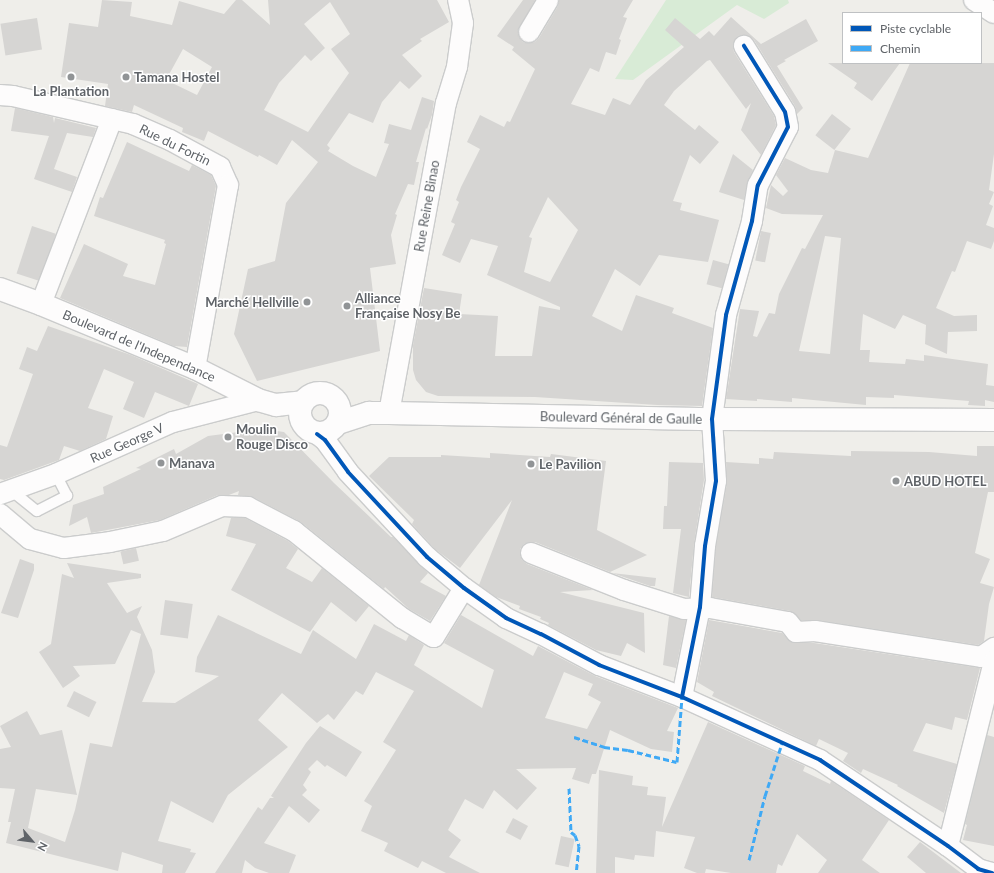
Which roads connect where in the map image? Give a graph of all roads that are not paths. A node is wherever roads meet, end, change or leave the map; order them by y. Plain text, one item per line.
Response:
1 (458, 0) edge
2 (548, 0) edge
3 (974, 0) edge
4 (994, 13) edge
5 (529, 32) dead end
6 (744, 46) dead end
7 (0, 95) edge
8 (112, 119) junction
9 (0, 289) edge
10 (41, 304) junction
11 (195, 368) junction
12 (267, 402) junction
13 (338, 413) junction
14 (379, 413) junction
15 (307, 419) junction
16 (712, 420) junction
17 (994, 420) edge
18 (56, 474) junction
19 (6, 492) edge
20 (0, 514) edge
21 (531, 553) dead end
22 (464, 588) junction
23 (700, 607) junction
24 (994, 648) edge
25 (994, 661) edge
26 (682, 697) junction
27 (948, 846) junction
28 (992, 873) edge

1 - 14 street, Rue Reine Binao
2 - 5 street
3 - 4 street
6 - 16 street
7 - 8 street, Rue du Fortin
8 - 10 street
8 - 11 street, Rue du Fortin
9 - 10 main road, Boulevard de l'Independance
10 - 11 main road, Boulevard de l'Independance
11 - 12 main road, Boulevard de l'Independance
12 - 15 main road
12 - 18 street, Rue George V
13 - 14 main road, Boulevard Général de Gaulle
13 - 15 main road
13 - 15 main road, Boulevard Général de Gaulle
14 - 16 main road, Boulevard Général de Gaulle
15 - 22 street
16 - 17 main road, Boulevard Général de Gaulle
16 - 23 street
18 - 19 street, Rue George V
18 - 19 lane
20 - 22 street
21 - 23 street
22 - 26 street
23 - 24 street
23 - 26 street
25 - 27 street
26 - 27 street
27 - 28 street

